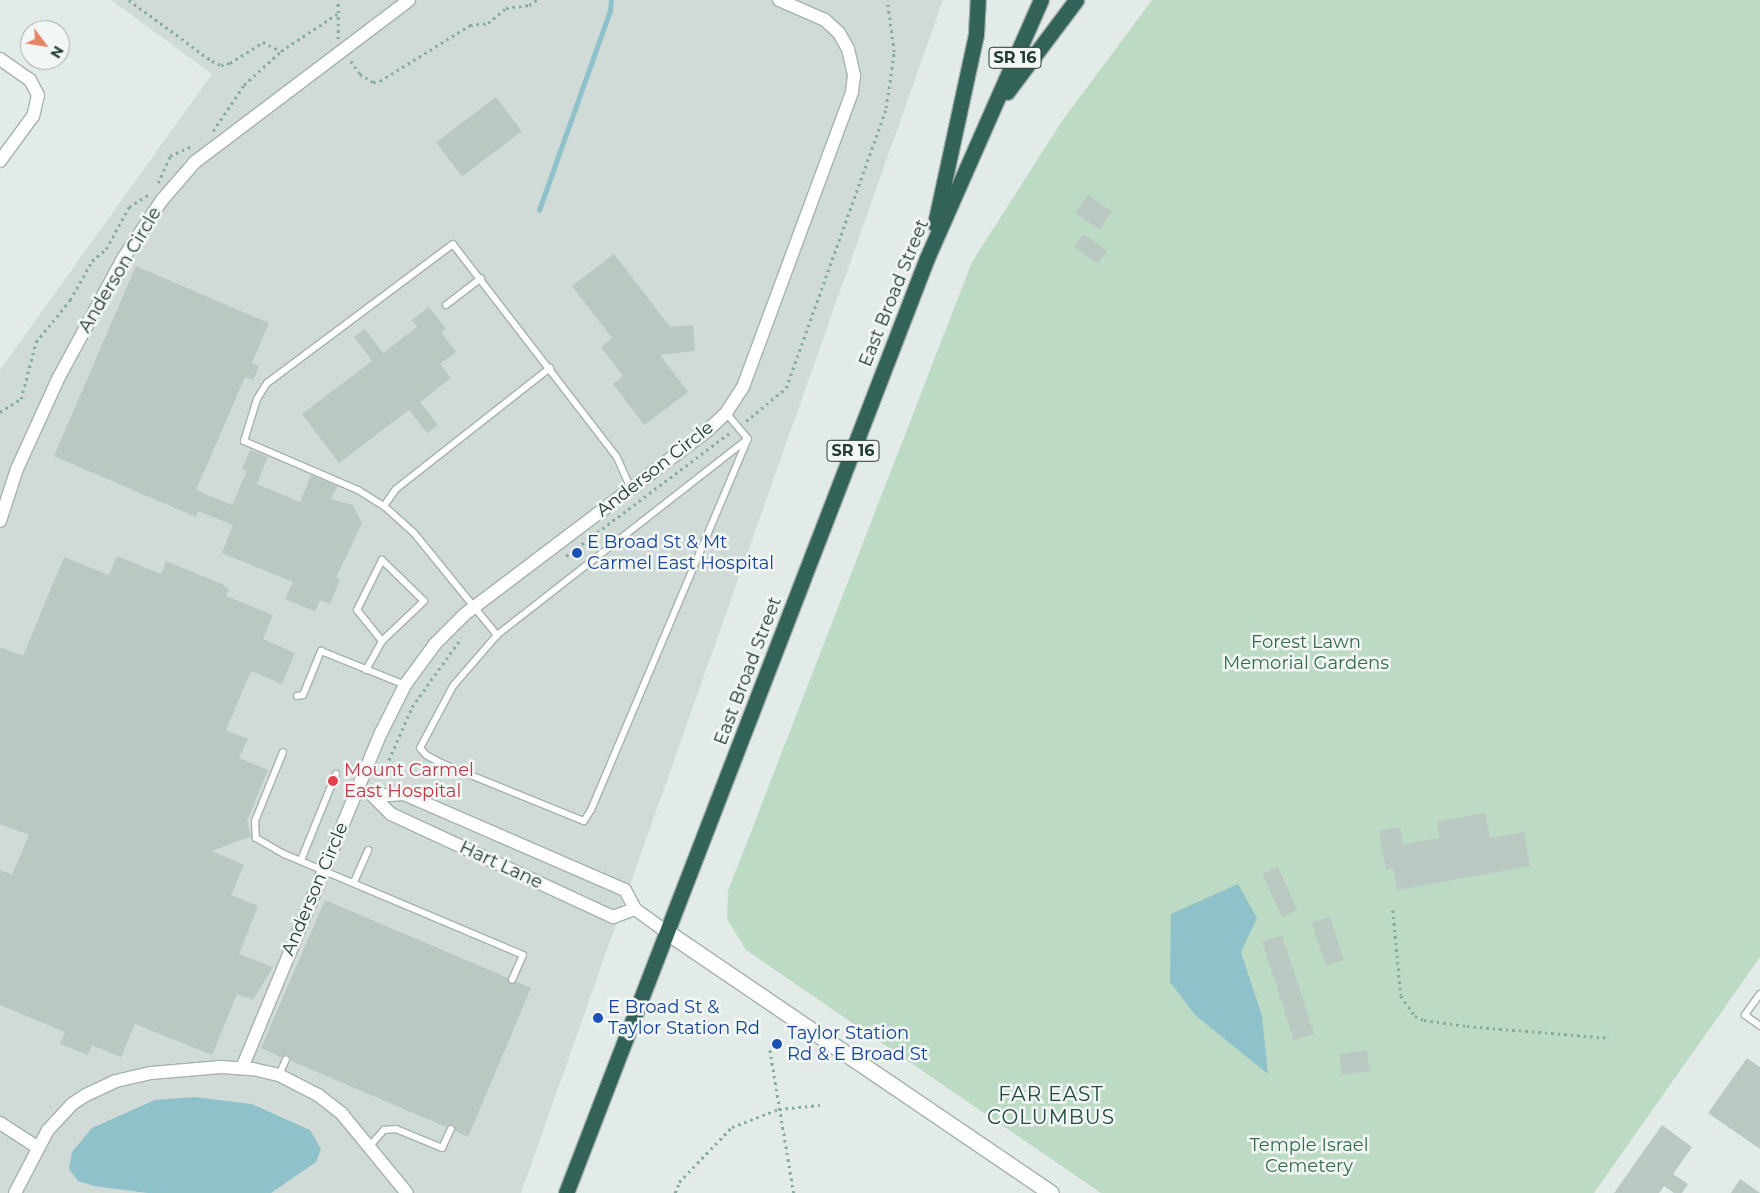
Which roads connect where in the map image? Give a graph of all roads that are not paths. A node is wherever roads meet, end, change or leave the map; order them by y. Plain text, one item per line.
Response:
1 (409, 0) edge
2 (779, 0) edge
3 (978, 0) edge
4 (1041, 0) edge
5 (1076, 0) edge
6 (0, 59) edge
7 (990, 115) junction
8 (0, 161) edge
9 (927, 258) junction
10 (481, 278) junction
11 (446, 305) dead end
12 (550, 368) junction
13 (726, 413) junction
14 (748, 439) junction
15 (631, 488) junction
16 (384, 506) junction
17 (0, 521) edge
18 (474, 607) junction
19 (498, 635) junction
20 (382, 641) junction
21 (366, 670) junction
22 (405, 685) junction
23 (297, 696) dead end
24 (283, 752) dead end
25 (336, 774) dead end
26 (360, 784) junction
27 (374, 796) junction
28 (368, 850) dead end
29 (301, 860) junction
30 (322, 869) junction
31 (354, 882) junction
32 (635, 909) junction
33 (667, 932) junction
34 (512, 980) dead end
35 (1760, 994) edge
36 (1760, 1026) edge
37 (286, 1059) dead end
38 (242, 1068) junction
39 (280, 1075) junction
40 (0, 1123) edge
41 (450, 1129) dead end
42 (37, 1147) junction
43 (369, 1147) junction
44 (15, 1193) edge
45 (407, 1193) edge
46 (566, 1193) edge
47 (1050, 1193) edge

1 - 17 street, Anderson Circle
2 - 13 street, Anderson Circle
3 - 9 highway
4 - 7 highway, East Broad Street / SR 16
5 - 7 highway
6 - 8 street
7 - 9 highway, East Broad Street / SR 16
9 - 33 highway, East Broad Street / SR 16
10 - 11 lane
10 - 12 lane
10 - 16 lane
12 - 15 lane
12 - 16 lane
13 - 14 lane
13 - 15 street, Anderson Circle
14 - 19 lane
14 - 19 lane
15 - 18 street, Anderson Circle
16 - 18 lane
18 - 19 lane
18 - 22 street, Anderson Circle
20 - 20 lane
20 - 21 lane
21 - 22 lane
21 - 23 lane
22 - 26 street, Anderson Circle
24 - 29 lane
25 - 29 lane
26 - 27 street, Hart Lane
26 - 30 street, Anderson Circle
27 - 32 street, Hart Lane
27 - 32 street, Hart Lane
28 - 31 lane
29 - 30 lane
30 - 31 lane
30 - 38 street, Anderson Circle
31 - 34 lane
32 - 33 street, Hart Lane
33 - 46 highway, East Broad Street / SR 16
33 - 47 main road
35 - 36 lane
37 - 39 lane
38 - 39 street
38 - 42 street
39 - 43 street
40 - 42 street
41 - 43 lane
42 - 44 street
43 - 45 street

